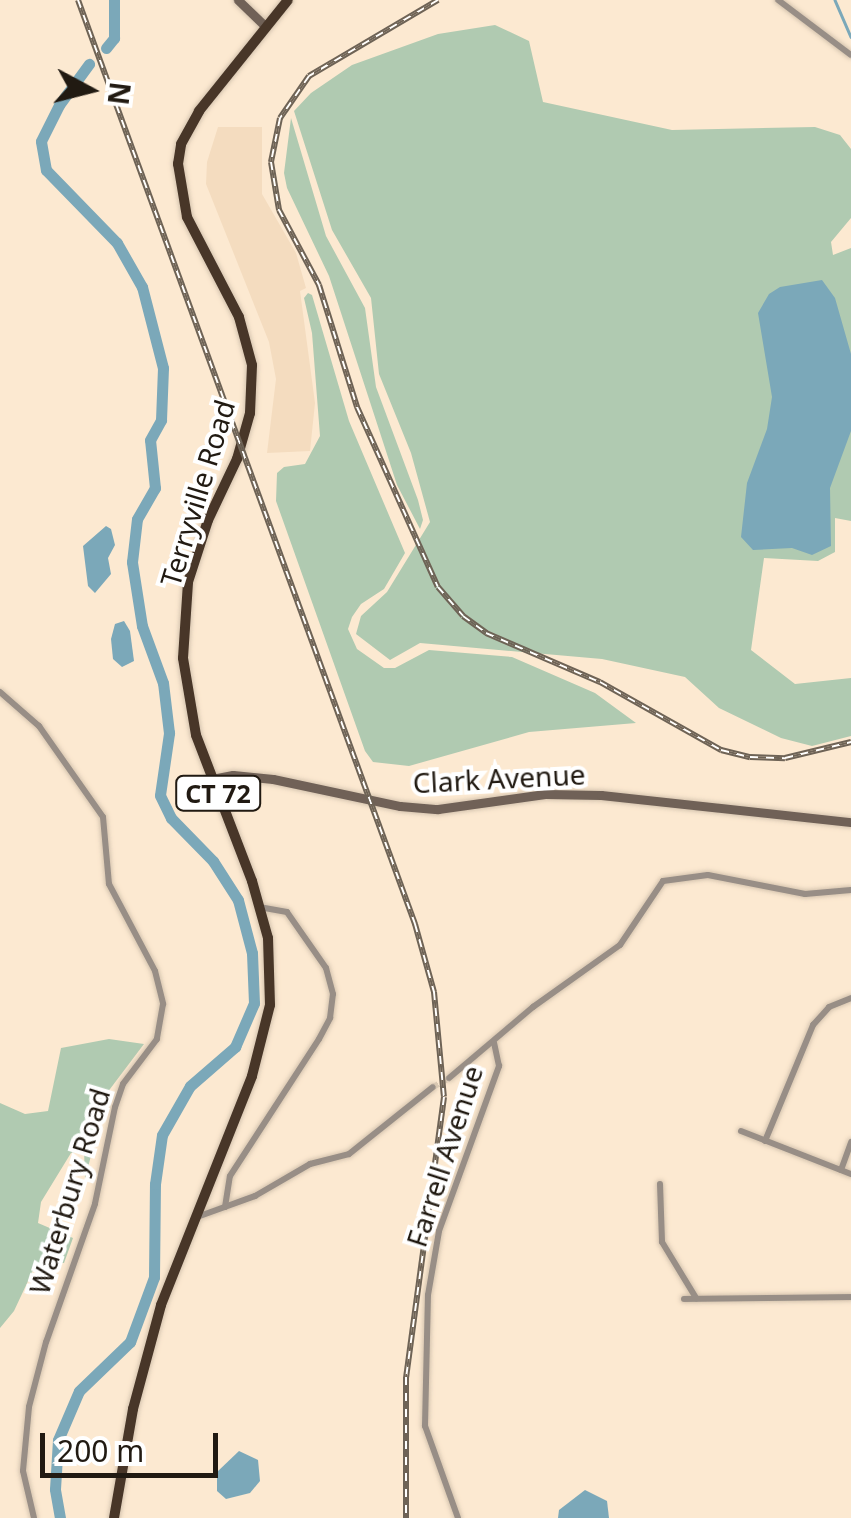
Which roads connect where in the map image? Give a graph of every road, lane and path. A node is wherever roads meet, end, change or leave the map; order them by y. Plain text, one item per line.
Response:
1 (238, 0) edge
2 (288, 0) edge
3 (778, 0) edge
4 (266, 26) junction
5 (851, 55) edge
6 (0, 692) edge
7 (212, 779) junction
8 (851, 822) edge
9 (851, 890) edge
10 (260, 907) junction
11 (851, 998) edge
12 (494, 1042) junction
13 (449, 1078) tunnel mouth
14 (433, 1087) tunnel mouth
15 (741, 1132) dead end
16 (765, 1141) junction
17 (851, 1142) edge
18 (841, 1170) junction
19 (851, 1174) edge
20 (660, 1184) dead end
21 (225, 1208) junction
22 (196, 1217) junction
23 (851, 1297) edge
24 (684, 1299) dead end
25 (697, 1299) junction
26 (34, 1518) edge
27 (114, 1518) edge
28 (458, 1518) edge

1 - 4 main road
2 - 4 highway, CT 72
3 - 5 street
4 - 7 highway, Terryville Road / CT 72
6 - 26 street, Waterbury Road
7 - 8 main road, Clark Avenue
7 - 10 highway, Terryville Road / CT 72
9 - 12 street
10 - 21 street
10 - 22 highway, Terryville Road / CT 72
11 - 16 street
12 - 13 street
12 - 28 street, Farrell Avenue
14 - 21 street
15 - 16 street
16 - 18 street
17 - 18 street
18 - 19 street
20 - 25 street
21 - 22 street
22 - 27 highway, Terryville Road / CT 72
23 - 25 street
24 - 25 street

